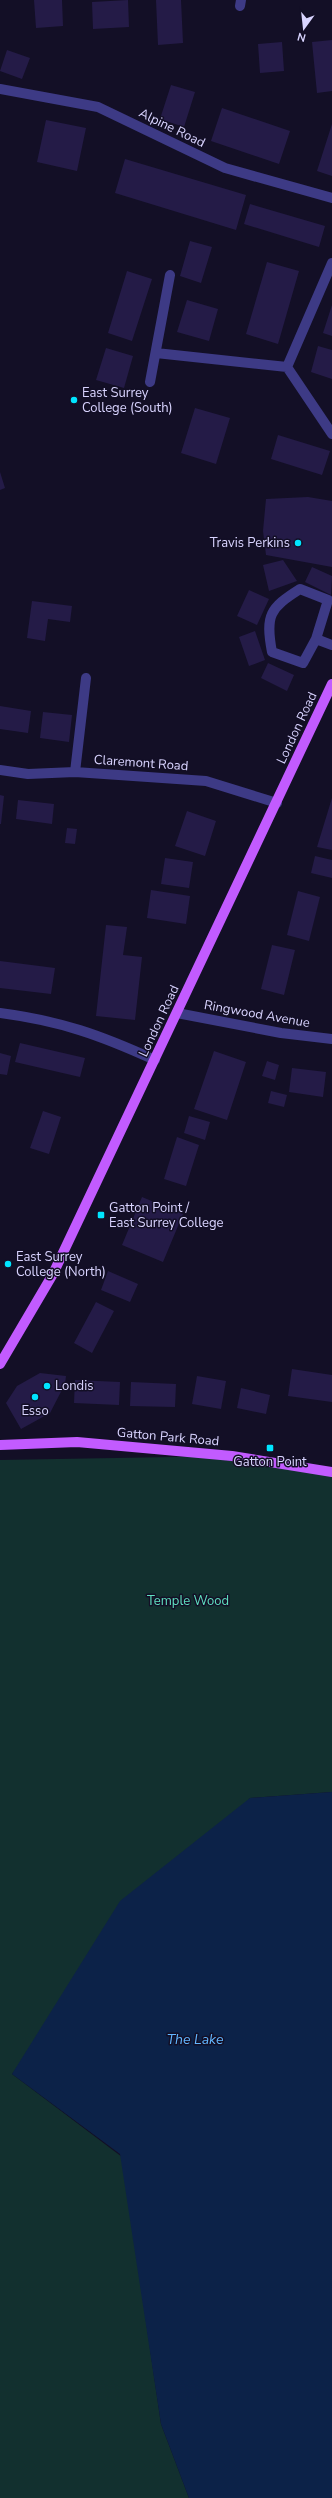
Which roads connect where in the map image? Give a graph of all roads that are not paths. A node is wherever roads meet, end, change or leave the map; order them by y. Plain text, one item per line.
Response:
1 (0, 89) edge
2 (332, 198) edge
3 (332, 263) edge
4 (170, 275) dead end
5 (156, 353) junction
6 (287, 367) junction
7 (150, 382) dead end
8 (332, 434) edge
9 (316, 639) junction
10 (332, 645) edge
11 (86, 678) dead end
12 (332, 684) edge
13 (0, 770) edge
14 (75, 772) junction
15 (277, 803) junction
16 (0, 1013) edge
17 (177, 1013) junction
18 (332, 1039) edge
19 (155, 1060) junction
20 (0, 1364) edge
21 (0, 1445) edge
22 (332, 1472) edge

1 - 2 street, Alpine Road
3 - 6 street
4 - 5 street
5 - 6 street
5 - 7 street
6 - 8 street
9 - 9 street
9 - 10 street
11 - 14 street
12 - 15 main road, London Road
13 - 14 street, Claremont Road
14 - 15 street, Claremont Road
15 - 17 main road, London Road
16 - 19 street
17 - 18 street, Ringwood Avenue
17 - 19 main road, London Road
19 - 20 main road, London Road
21 - 22 main road, Gatton Park Road

